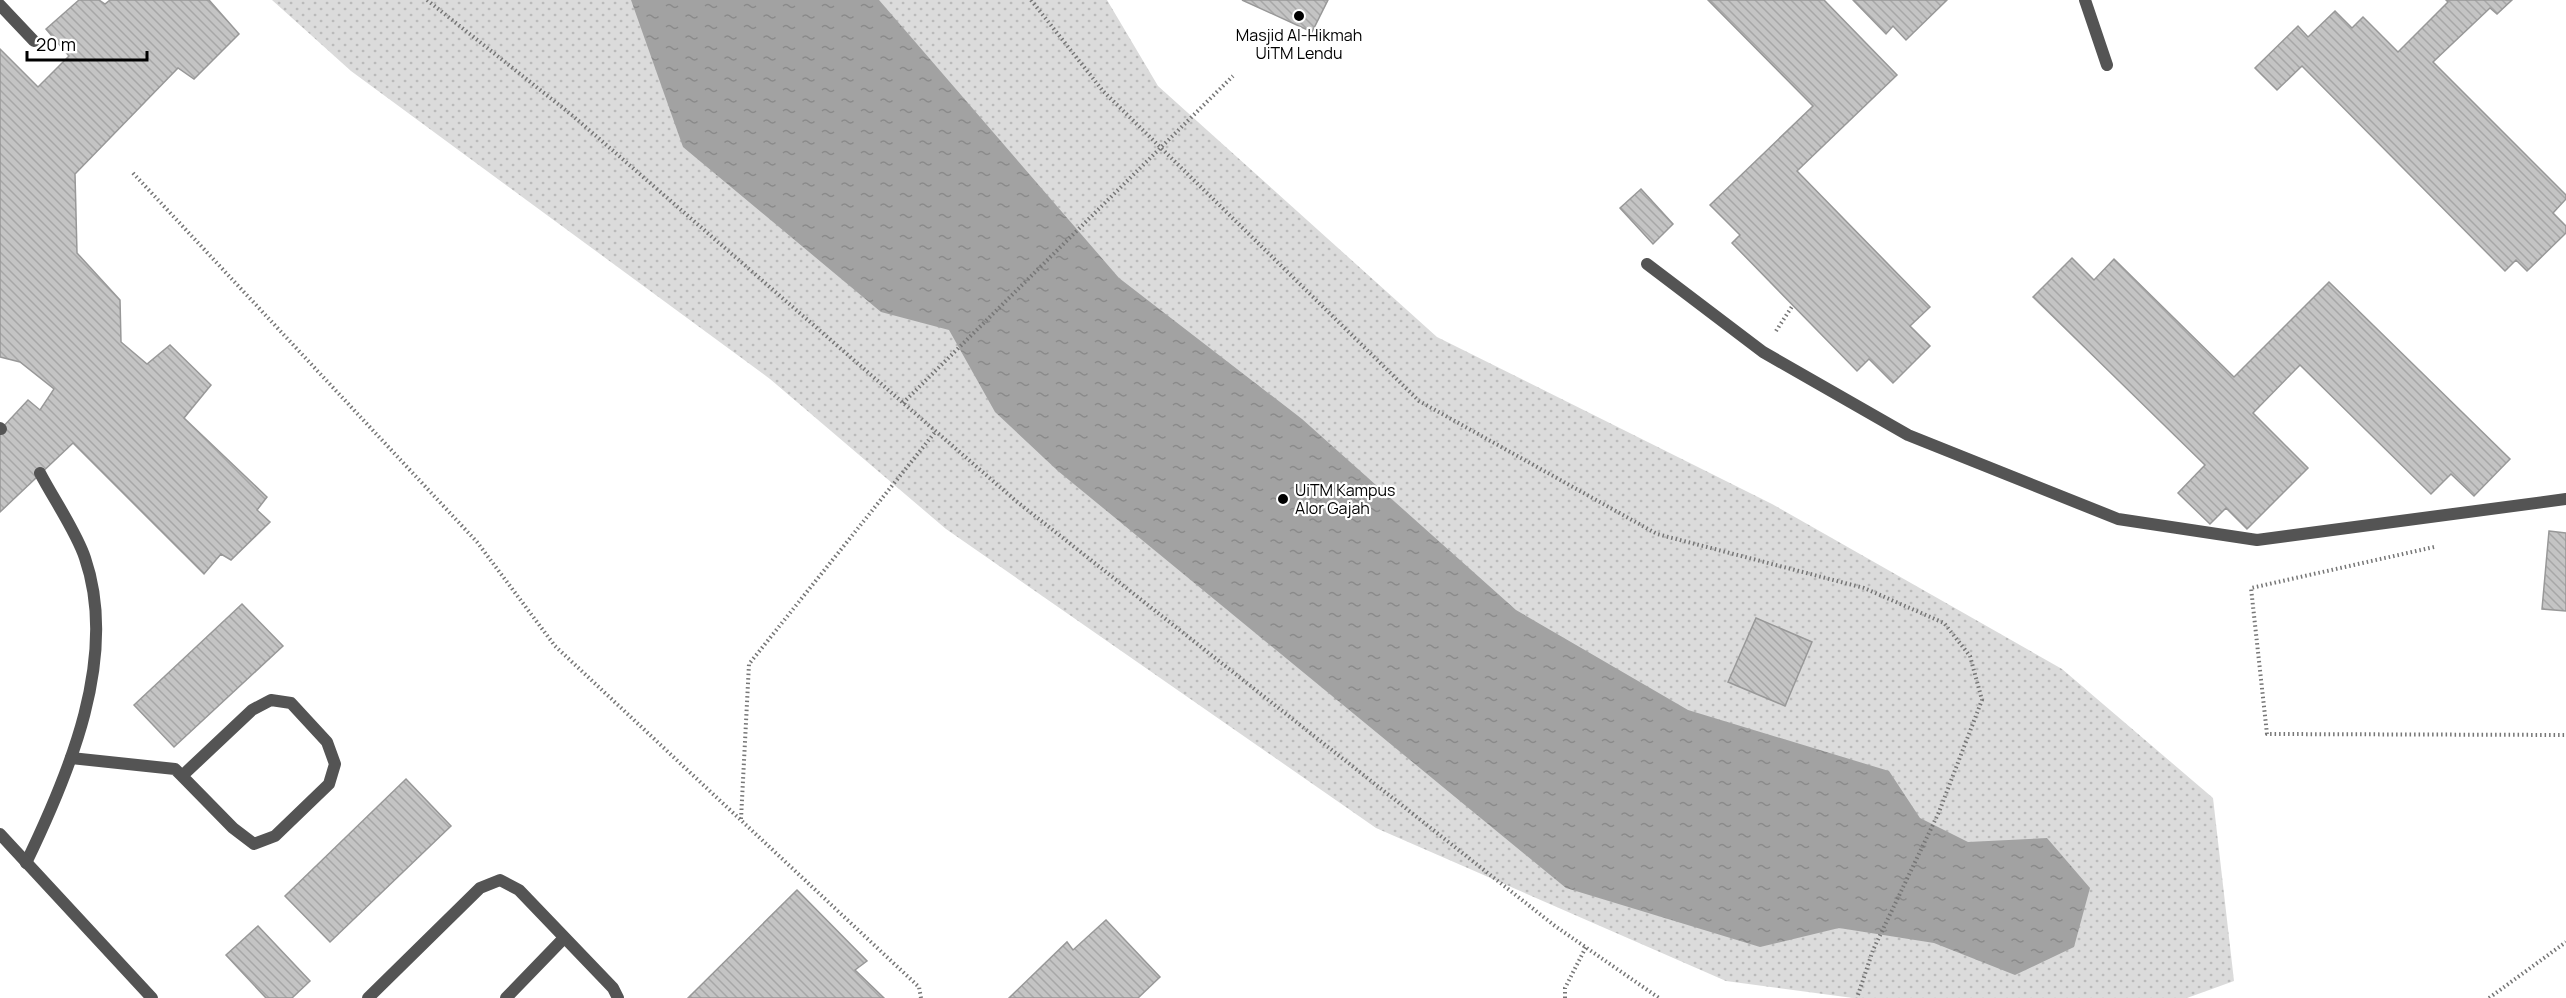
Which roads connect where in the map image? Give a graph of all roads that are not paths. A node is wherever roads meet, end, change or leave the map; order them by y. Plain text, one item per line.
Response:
1 (2085, 0) edge
2 (0, 5) edge
3 (34, 41) dead end
4 (2107, 65) dead end
5 (1647, 264) dead end
6 (40, 473) dead end
7 (2566, 499) edge
8 (70, 758) junction
9 (182, 776) junction
10 (0, 834) edge
11 (26, 863) junction
12 (564, 938) junction
13 (152, 998) edge
14 (368, 998) edge
15 (506, 998) edge
16 (618, 998) edge

1 - 4 street
2 - 3 street
5 - 7 street
6 - 8 street
8 - 9 street
8 - 11 street
9 - 9 street
10 - 11 street
11 - 13 street
12 - 14 street
12 - 15 street
12 - 16 street

